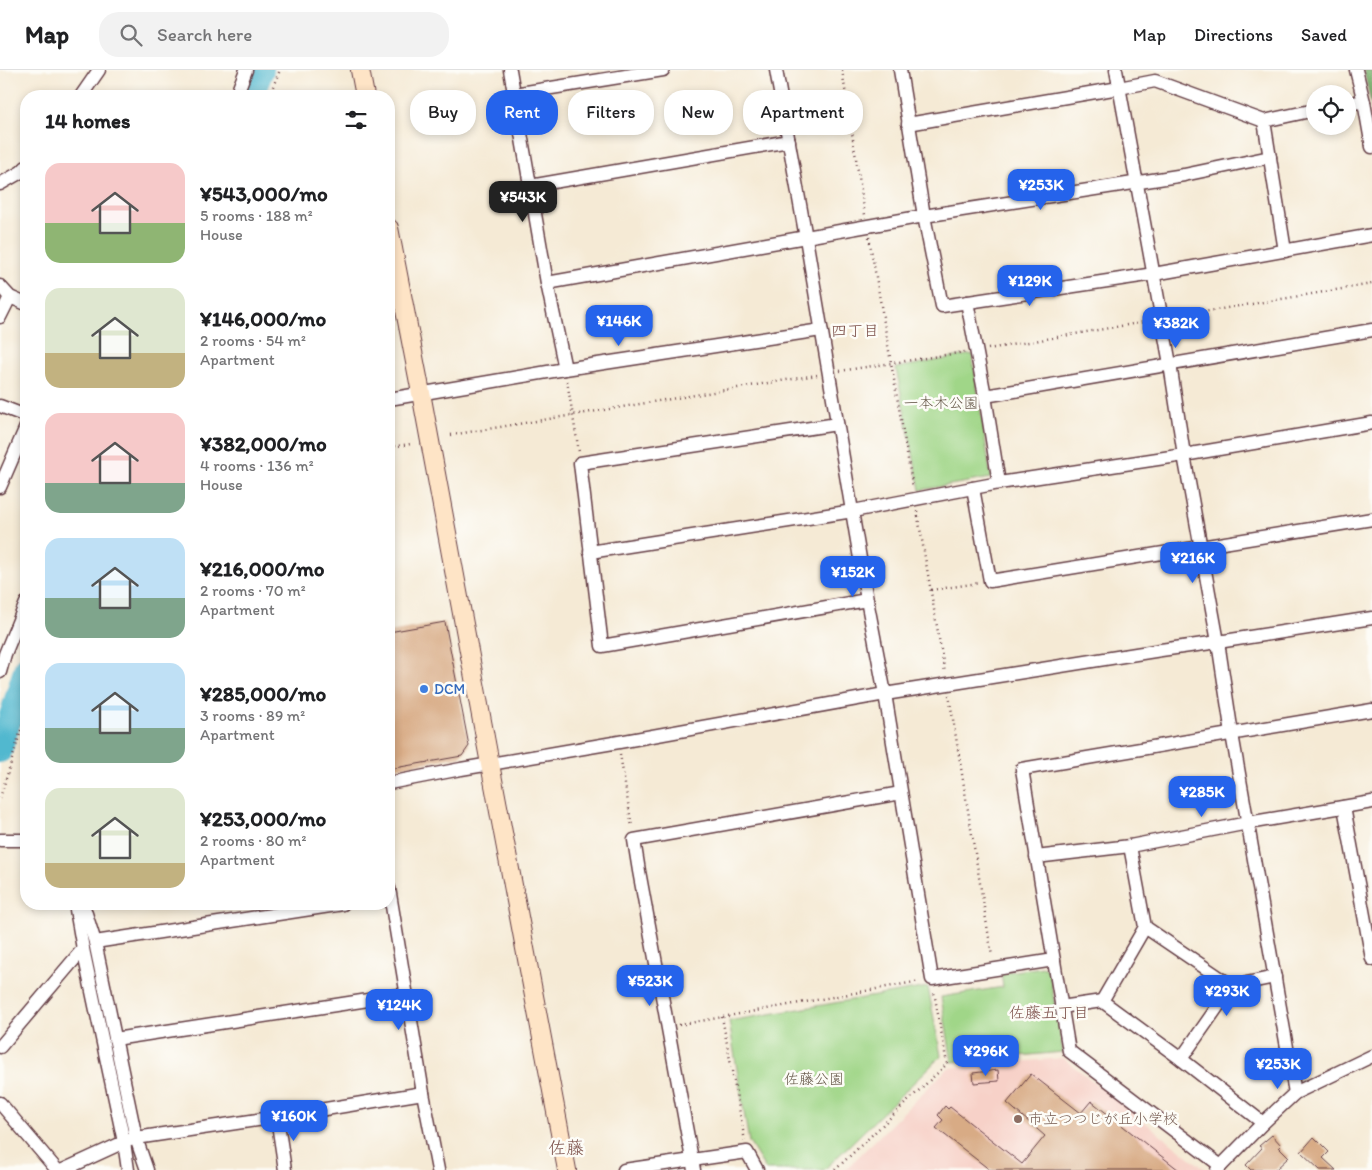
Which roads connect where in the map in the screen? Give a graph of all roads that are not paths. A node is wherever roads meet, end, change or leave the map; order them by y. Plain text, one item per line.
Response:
1 (99, 70) edge
2 (246, 70) edge
3 (360, 70) edge
4 (510, 70) edge
5 (663, 70) edge
6 (776, 70) edge
7 (900, 70) edge
8 (1116, 70) edge
9 (1356, 70) edge
10 (1119, 88) junction
11 (85, 90) edge
12 (238, 90) edge
13 (364, 90) edge
14 (513, 90) edge
15 (539, 90) edge
16 (1364, 102) junction
17 (1356, 103) edge
18 (1306, 112) edge
19 (1264, 121) junction
20 (908, 124) junction
21 (521, 135) edge
22 (789, 141) junction
23 (1372, 147) edge
24 (1270, 157) junction
25 (20, 172) edge
26 (1136, 182) junction
27 (0, 184) edge
28 (530, 186) junction
29 (924, 216) junction
30 (1372, 235) edge
31 (806, 238) junction
32 (1285, 251) junction
33 (395, 259) edge
34 (1154, 274) junction
35 (547, 283) junction
36 (0, 286) edge
37 (10, 296) junction
38 (20, 301) edge
39 (967, 302) junction
40 (0, 317) edge
41 (821, 330) junction
42 (1372, 330) edge
43 (1170, 364) junction
44 (565, 369) junction
45 (421, 393) junction
46 (986, 396) junction
47 (395, 398) edge
48 (0, 406) edge
49 (20, 414) edge
50 (1372, 423) edge
51 (837, 424) junction
52 (20, 442) edge
53 (1184, 455) junction
54 (999, 483) junction
55 (0, 487) edge
56 (973, 488) junction
57 (852, 511) junction
58 (1372, 519) edge
59 (1200, 547) junction
60 (590, 552) junction
61 (867, 600) junction
62 (20, 617) edge
63 (1372, 618) edge
64 (1218, 642) junction
65 (0, 672) edge
66 (885, 694) junction
67 (1372, 710) edge
68 (1232, 734) junction
69 (490, 764) junction
70 (395, 782) edge
71 (901, 793) junction
72 (1372, 802) edge
73 (1344, 807) junction
74 (1248, 823) junction
75 (0, 840) edge
76 (20, 840) edge
77 (1130, 846) junction
78 (1036, 857) junction
79 (76, 910) edge
80 (85, 910) edge
81 (304, 910) edge
82 (392, 910) edge
83 (1145, 927) junction
84 (95, 942) junction
85 (83, 949) junction
86 (1054, 960) junction
87 (1372, 960) edge
88 (1275, 977) junction
89 (1232, 986) junction
90 (407, 994) junction
91 (1102, 1000) junction
92 (1061, 1006) junction
93 (115, 1039) junction
94 (0, 1048) edge
95 (1372, 1056) edge
96 (1181, 1060) junction
97 (423, 1093) junction
98 (1295, 1093) junction
99 (0, 1103) edge
100 (277, 1117) junction
101 (1262, 1123) junction
102 (130, 1140) junction
103 (693, 1165) edge
104 (1218, 1168) edge
105 (57, 1170) edge
106 (63, 1170) edge
107 (128, 1170) edge
108 (147, 1170) edge
109 (285, 1170) edge
110 (438, 1170) edge
111 (567, 1170) edge
112 (624, 1170) edge
113 (757, 1170) edge

1 - 11 street
2 - 12 street
3 - 13 street
4 - 14 street
5 - 15 street
6 - 22 street
7 - 20 street
8 - 10 street
9 - 16 street
10 - 19 street
10 - 20 street
10 - 26 street
16 - 17 street
16 - 23 street
18 - 19 street
19 - 24 street
20 - 29 street
21 - 28 street
22 - 28 street
22 - 31 street
24 - 26 street
24 - 32 street
25 - 27 street
26 - 29 street
26 - 34 street
28 - 35 street
29 - 31 street
29 - 39 street
30 - 32 street
31 - 35 street
31 - 41 street
32 - 34 street
33 - 45 street
34 - 39 street
34 - 43 street
35 - 44 street
36 - 37 street
37 - 38 street
37 - 40 street
39 - 46 street
41 - 44 street
41 - 51 street
42 - 43 street
43 - 46 street
43 - 53 street
44 - 45 street
45 - 47 street
45 - 69 street
46 - 54 street
48 - 49 street
50 - 53 street
51 - 57 street
51 - 60 street
52 - 55 street
53 - 54 street
53 - 59 street
54 - 56 street
56 - 57 street
56 - 59 street
57 - 60 street
57 - 61 street
58 - 59 street
59 - 64 street
60 - 61 street
61 - 66 street
62 - 65 street
63 - 64 street
64 - 66 street
64 - 68 street
66 - 69 street
66 - 71 street
67 - 68 street
68 - 74 street
68 - 78 street
69 - 70 street
69 - 111 street
71 - 86 street
71 - 103 street
72 - 73 street
73 - 74 street
73 - 87 street
74 - 77 street
74 - 88 street
75 - 76 street
77 - 78 street
77 - 83 street
78 - 86 street
79 - 85 street
80 - 84 street
81 - 84 street
82 - 90 street
83 - 89 street
83 - 91 street
84 - 93 street
85 - 94 street
85 - 102 street
86 - 92 street
88 - 89 street
88 - 98 street
89 - 96 street
90 - 93 street
90 - 97 street
91 - 92 street
91 - 96 street
92 - 104 street
93 - 102 street
95 - 98 street
96 - 101 street
97 - 100 street
97 - 110 street
98 - 101 street
99 - 105 street
100 - 102 street
100 - 109 street
101 - 104 street
102 - 106 street
102 - 107 street
102 - 108 street
103 - 112 street
103 - 113 street

